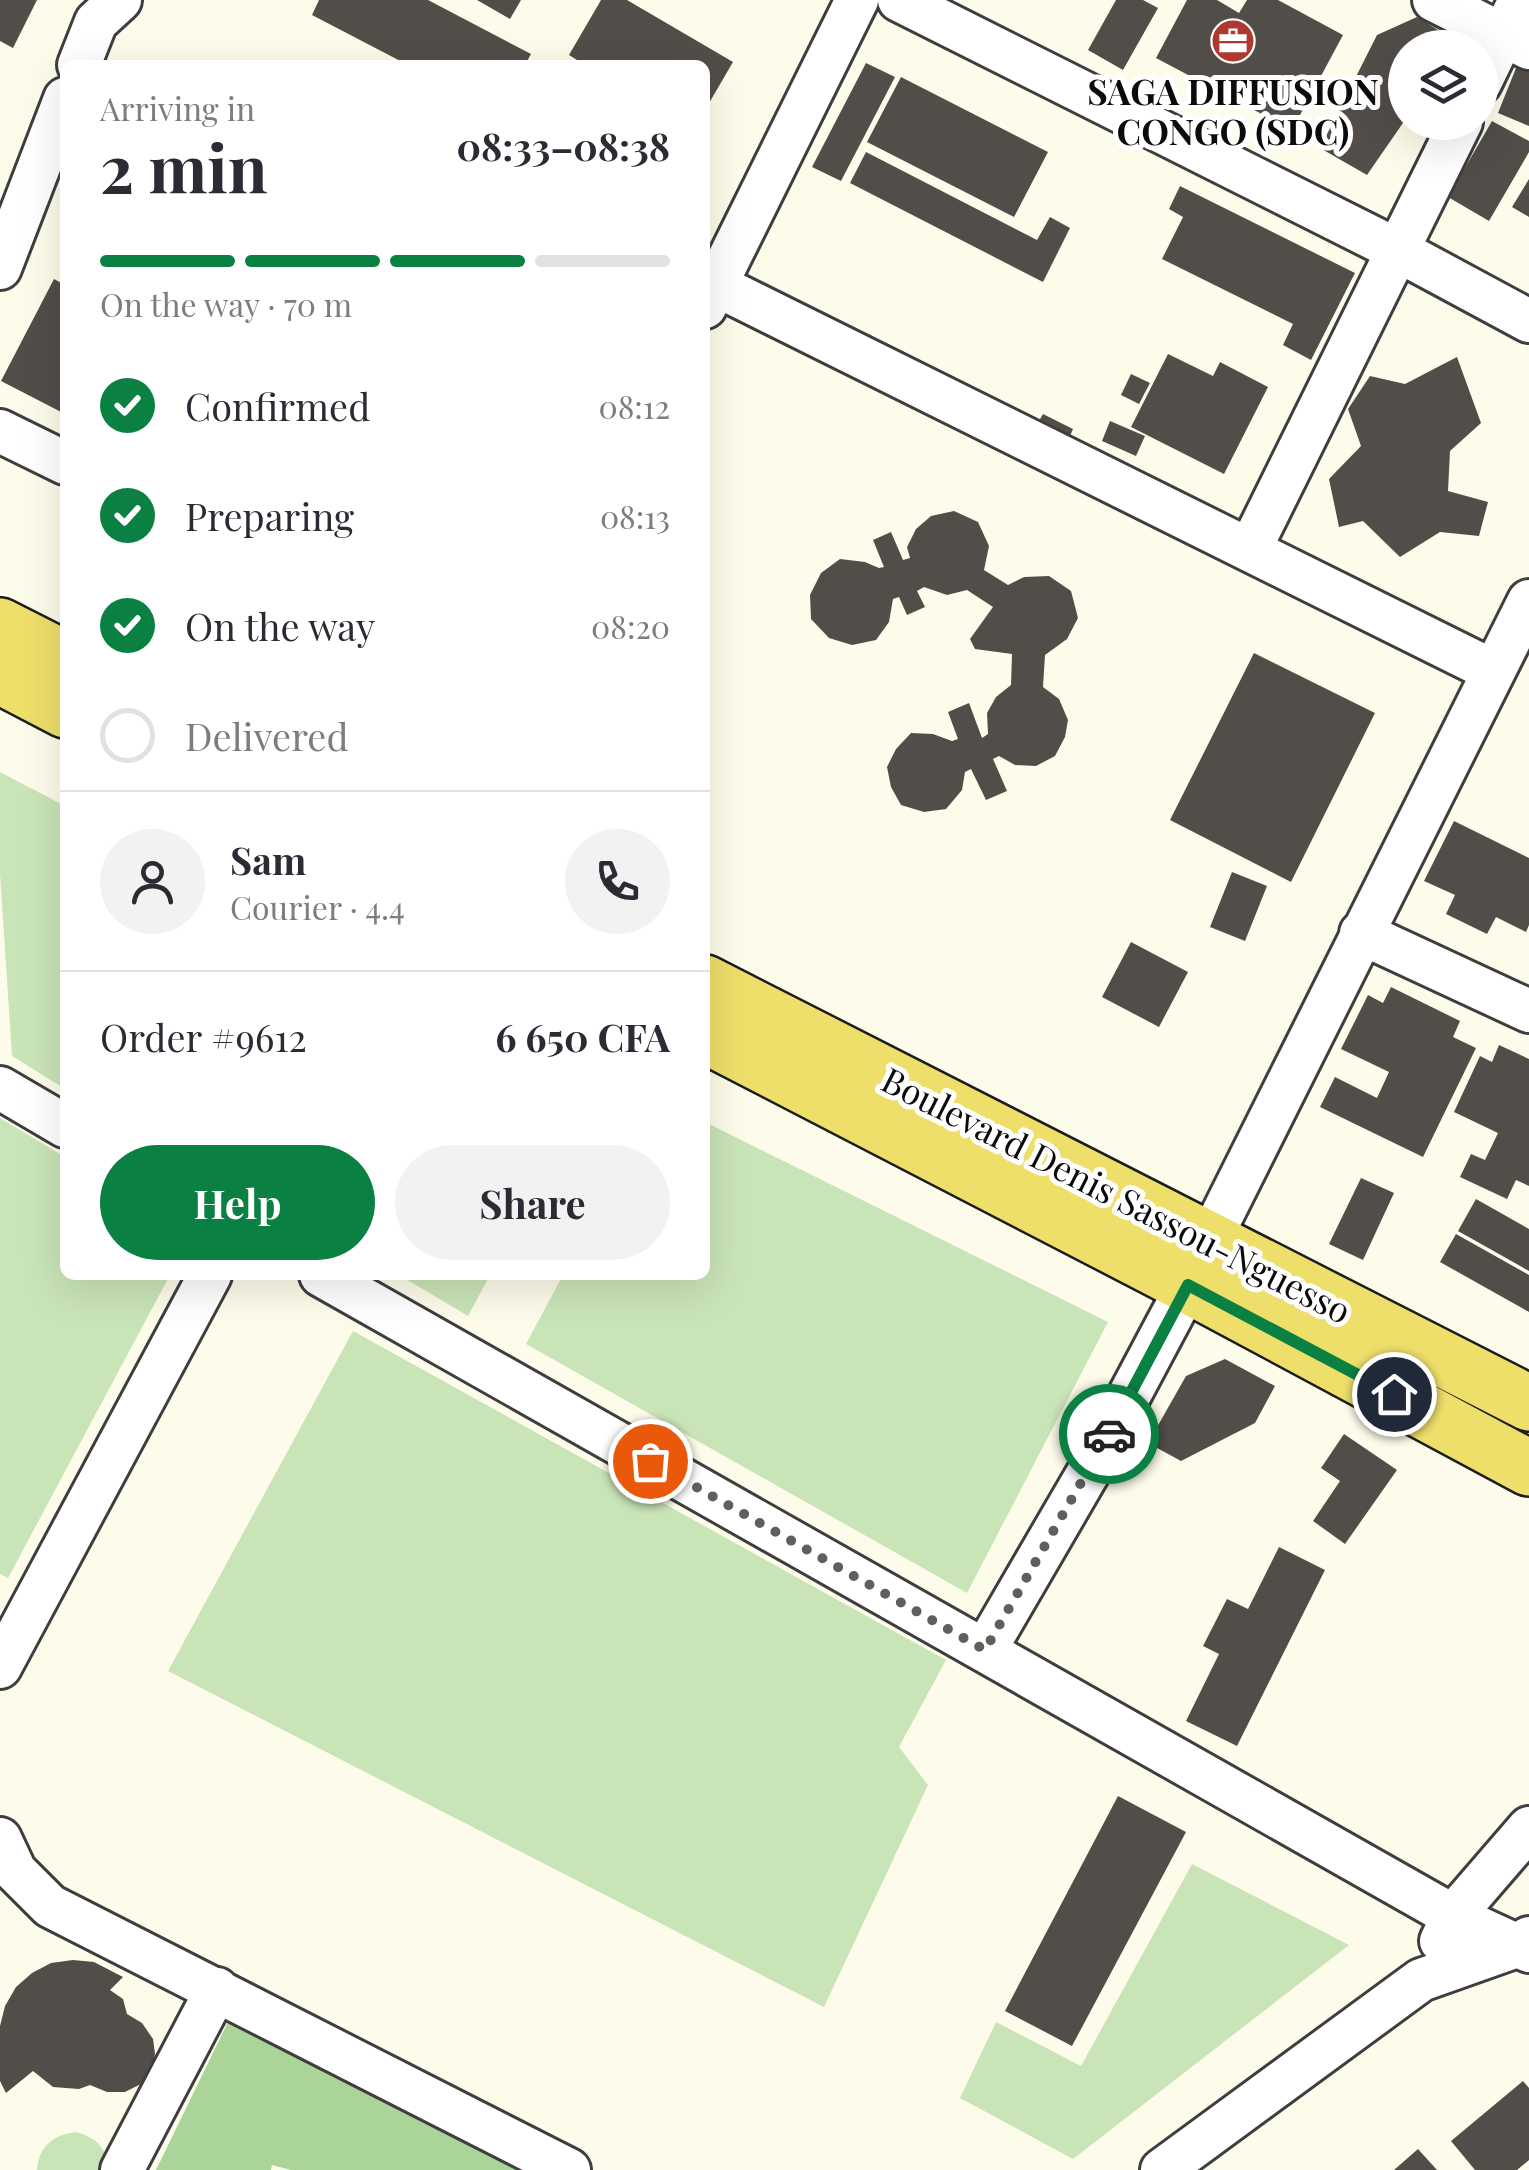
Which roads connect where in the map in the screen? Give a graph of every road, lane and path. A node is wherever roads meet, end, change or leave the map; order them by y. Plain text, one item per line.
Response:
1 (120, 0) edge
2 (858, 0) edge
3 (898, 0) edge
4 (1434, 0) edge
5 (1517, 28) edge
6 (1498, 56) edge
7 (81, 60) edge
8 (60, 112) edge
9 (1452, 140) edge
10 (1398, 252) junction
11 (0, 268) edge
12 (710, 296) edge
13 (1529, 321) edge
14 (0, 431) edge
15 (60, 461) edge
16 (1250, 550) junction
17 (1529, 601) edge
18 (0, 626) edge
19 (60, 656) edge
20 (1493, 671) junction
21 (0, 676) edge
22 (60, 707) edge
23 (1360, 933) junction
24 (710, 986) edge
25 (1529, 1012) edge
26 (710, 1038) edge
27 (0, 1088) edge
28 (60, 1123) edge
29 (1199, 1263) junction
30 (207, 1280) edge
31 (329, 1280) edge
32 (1529, 1403) edge
33 (1529, 1468) edge
34 (985, 1650) junction
35 (0, 1667) edge
36 (1529, 1828) edge
37 (0, 1839) edge
38 (1453, 1916) junction
39 (1525, 1945) edge
40 (1421, 1980) junction
41 (217, 1989) junction
42 (122, 2170) edge
43 (569, 2170) edge
44 (1162, 2170) edge

1 - 7 street
2 - 12 street
3 - 10 street
4 - 5 street
5 - 6 street
8 - 11 street
9 - 10 street
10 - 13 street
10 - 16 street
12 - 16 street
14 - 15 street
16 - 20 street
17 - 20 street
18 - 19 main road
20 - 23 street
21 - 22 main road
23 - 25 street
23 - 29 street
24 - 29 main road, Boulevard Denis Sassou-Nguesso
26 - 29 main road, Boulevard Denis Sassou-Nguesso
27 - 28 street
29 - 32 main road, Boulevard Denis Sassou-Nguesso
29 - 33 main road, Boulevard Denis Sassou-Nguesso
29 - 34 street
30 - 35 street
31 - 34 street
34 - 38 street
36 - 38 street
37 - 41 street
38 - 39 street
38 - 40 street
39 - 40 street
40 - 44 street
41 - 42 street
41 - 43 street

